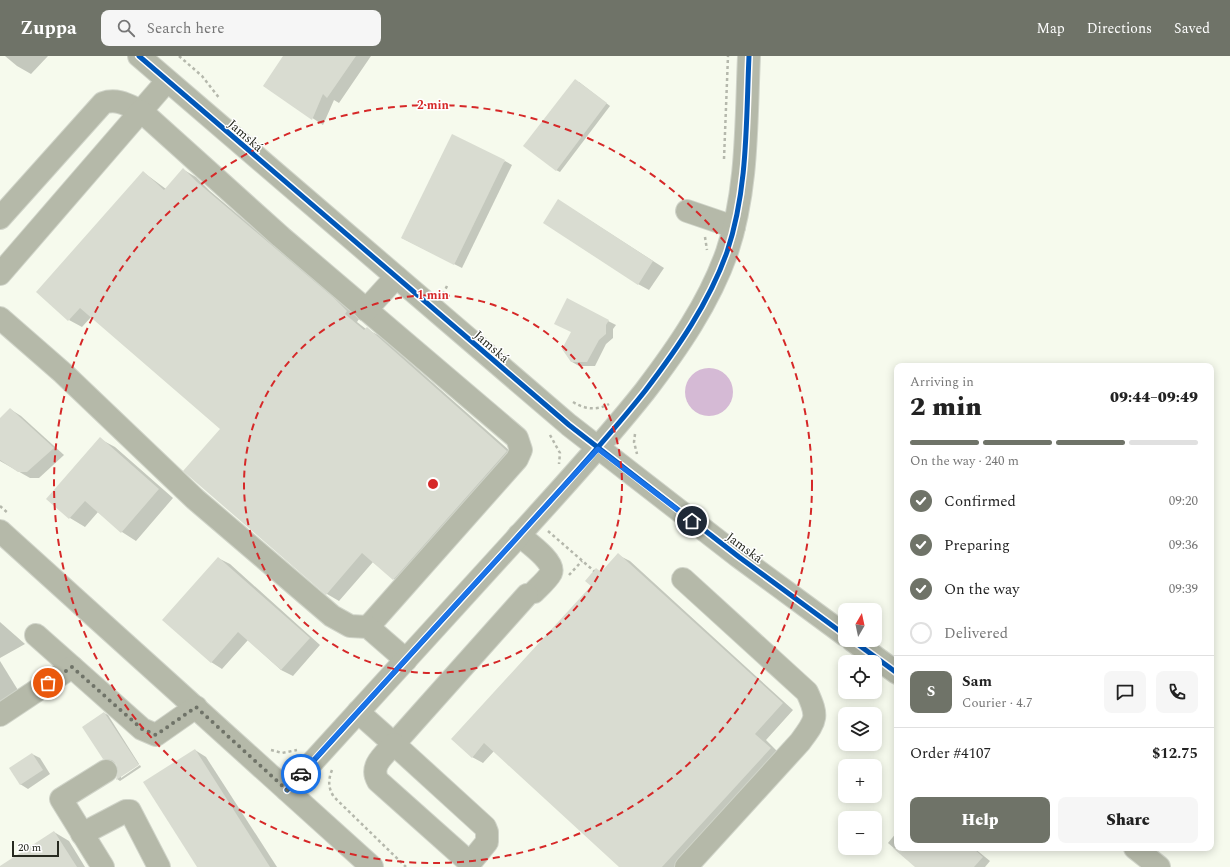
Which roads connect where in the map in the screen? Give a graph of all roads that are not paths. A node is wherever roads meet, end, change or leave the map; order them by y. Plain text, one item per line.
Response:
1 (139, 56) edge
2 (748, 56) edge
3 (167, 81) junction
4 (141, 111) junction
5 (687, 211) dead end
6 (0, 218) edge
7 (734, 227) junction
8 (0, 274) edge
9 (396, 277) junction
10 (366, 310) junction
11 (0, 318) edge
12 (598, 449) junction
13 (5, 523) edge
14 (519, 535) junction
15 (683, 579) dead end
16 (368, 627) junction
17 (838, 630) edge
18 (36, 635) dead end
19 (862, 647) edge
20 (406, 660) junction
21 (72, 667) junction
22 (894, 671) edge
23 (196, 707) junction
24 (358, 712) junction
25 (0, 715) edge
26 (394, 744) junction
27 (106, 771) dead end
28 (287, 790) junction
29 (82, 834) junction
30 (1139, 851) edge
31 (152, 864) edge
32 (103, 867) edge
33 (372, 867) edge
34 (686, 867) edge
35 (1159, 867) edge

1 - 3 street, Jamská
2 - 7 street
3 - 4 street
3 - 9 street, Jamská
4 - 6 street
4 - 8 street
4 - 10 street
5 - 7 street
7 - 12 street
9 - 10 street
9 - 12 street, Jamská
10 - 16 street
11 - 16 street
12 - 14 street
12 - 17 street, Jamská
13 - 23 street
14 - 20 street
14 - 26 street
15 - 34 street
16 - 20 street
18 - 21 street
19 - 22 street
20 - 24 street
21 - 23 street
21 - 25 street
23 - 28 street
24 - 26 street
24 - 28 street
26 - 26 street
27 - 29 street
28 - 33 street
29 - 31 street
29 - 32 street
30 - 35 street

